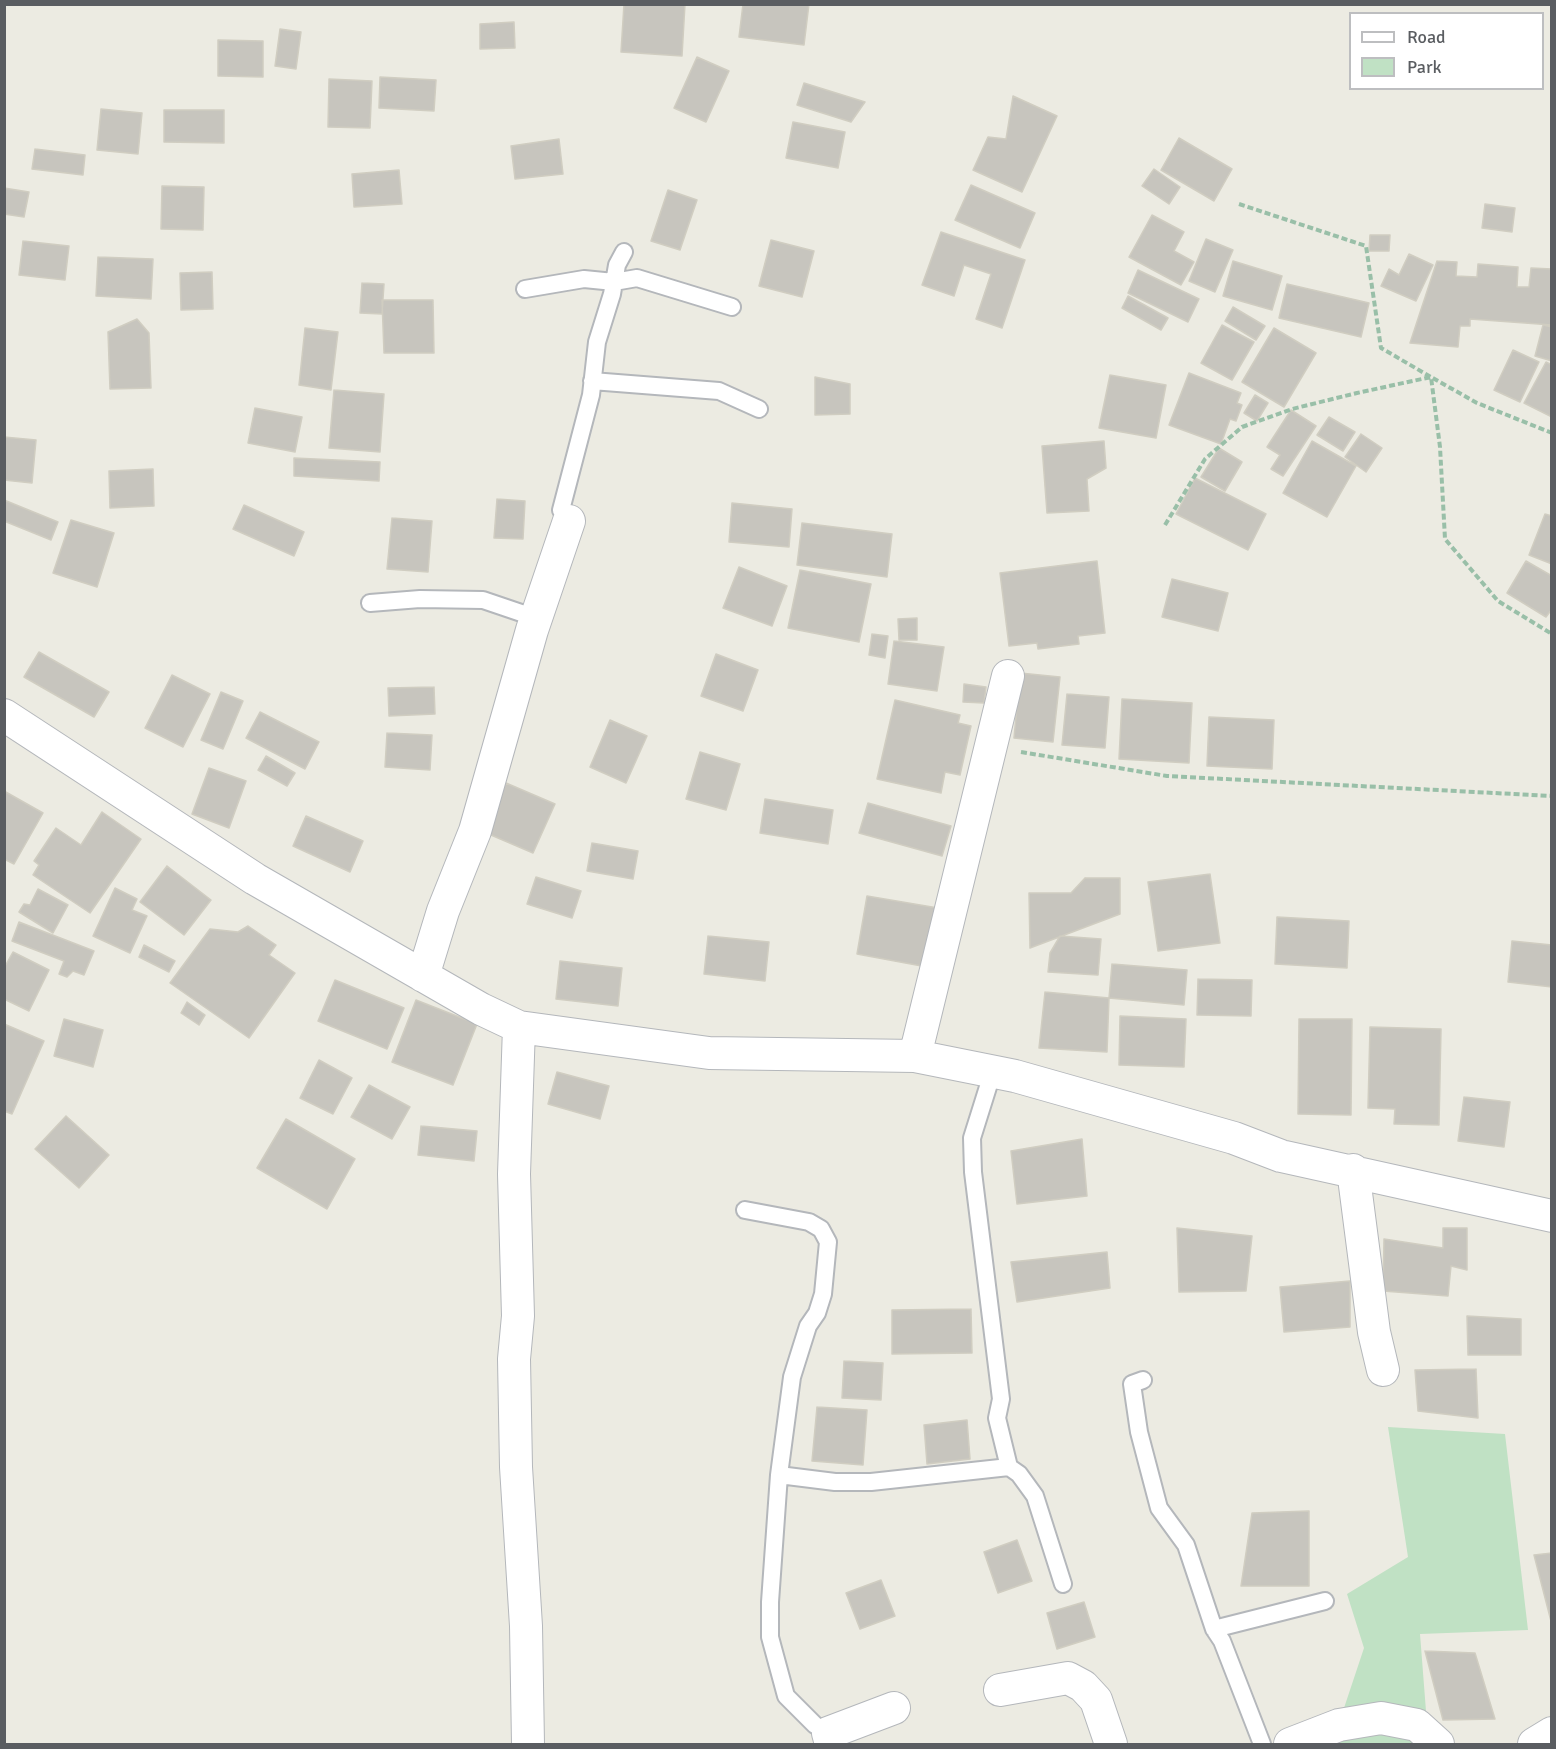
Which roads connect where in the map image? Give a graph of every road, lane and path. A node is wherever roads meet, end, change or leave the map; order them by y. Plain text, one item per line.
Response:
1 (1239, 204) dead end
2 (624, 252) dead end
3 (614, 282) junction
4 (525, 289) dead end
5 (732, 307) dead end
6 (1431, 377) junction
7 (592, 381) junction
8 (759, 409) dead end
9 (1551, 433) edge
10 (568, 521) joint
11 (1165, 525) dead end
12 (370, 603) dead end
13 (536, 618) junction
14 (1551, 634) edge
15 (1008, 676) dead end
16 (4, 715) edge
17 (991, 747) junction
18 (1551, 796) edge
19 (423, 976) junction
20 (519, 1027) junction
21 (915, 1056) junction
22 (993, 1071) junction
23 (1353, 1170) junction
24 (745, 1210) dead end
25 (1551, 1216) edge
26 (1383, 1370) dead end
27 (1143, 1380) dead end
28 (1009, 1467) junction
29 (779, 1475) junction
30 (1063, 1584) dead end
31 (1325, 1600) dead end
32 (1214, 1629) junction
33 (1000, 1690) dead end
34 (894, 1708) dead end
35 (1551, 1733) edge
36 (830, 1738) edge
37 (528, 1744) edge
38 (1111, 1744) edge
39 (1262, 1744) edge
40 (1290, 1744) edge
41 (1438, 1744) edge
42 (1534, 1744) edge

1 - 6 path
2 - 3 lane
3 - 4 lane
3 - 5 lane
3 - 7 lane
6 - 9 path
6 - 11 path
6 - 14 path
7 - 8 lane
7 - 10 lane
10 - 13 street
12 - 13 lane
13 - 19 street
15 - 17 street
16 - 19 street
17 - 18 path
17 - 21 street
19 - 20 street
20 - 21 street
20 - 37 street
21 - 22 street
22 - 23 street
22 - 28 lane
23 - 25 street
23 - 26 street
24 - 29 lane
27 - 32 lane
28 - 29 lane
28 - 30 lane
29 - 36 lane
31 - 32 lane
32 - 39 lane
33 - 38 street
34 - 36 street
35 - 42 street
40 - 41 street

